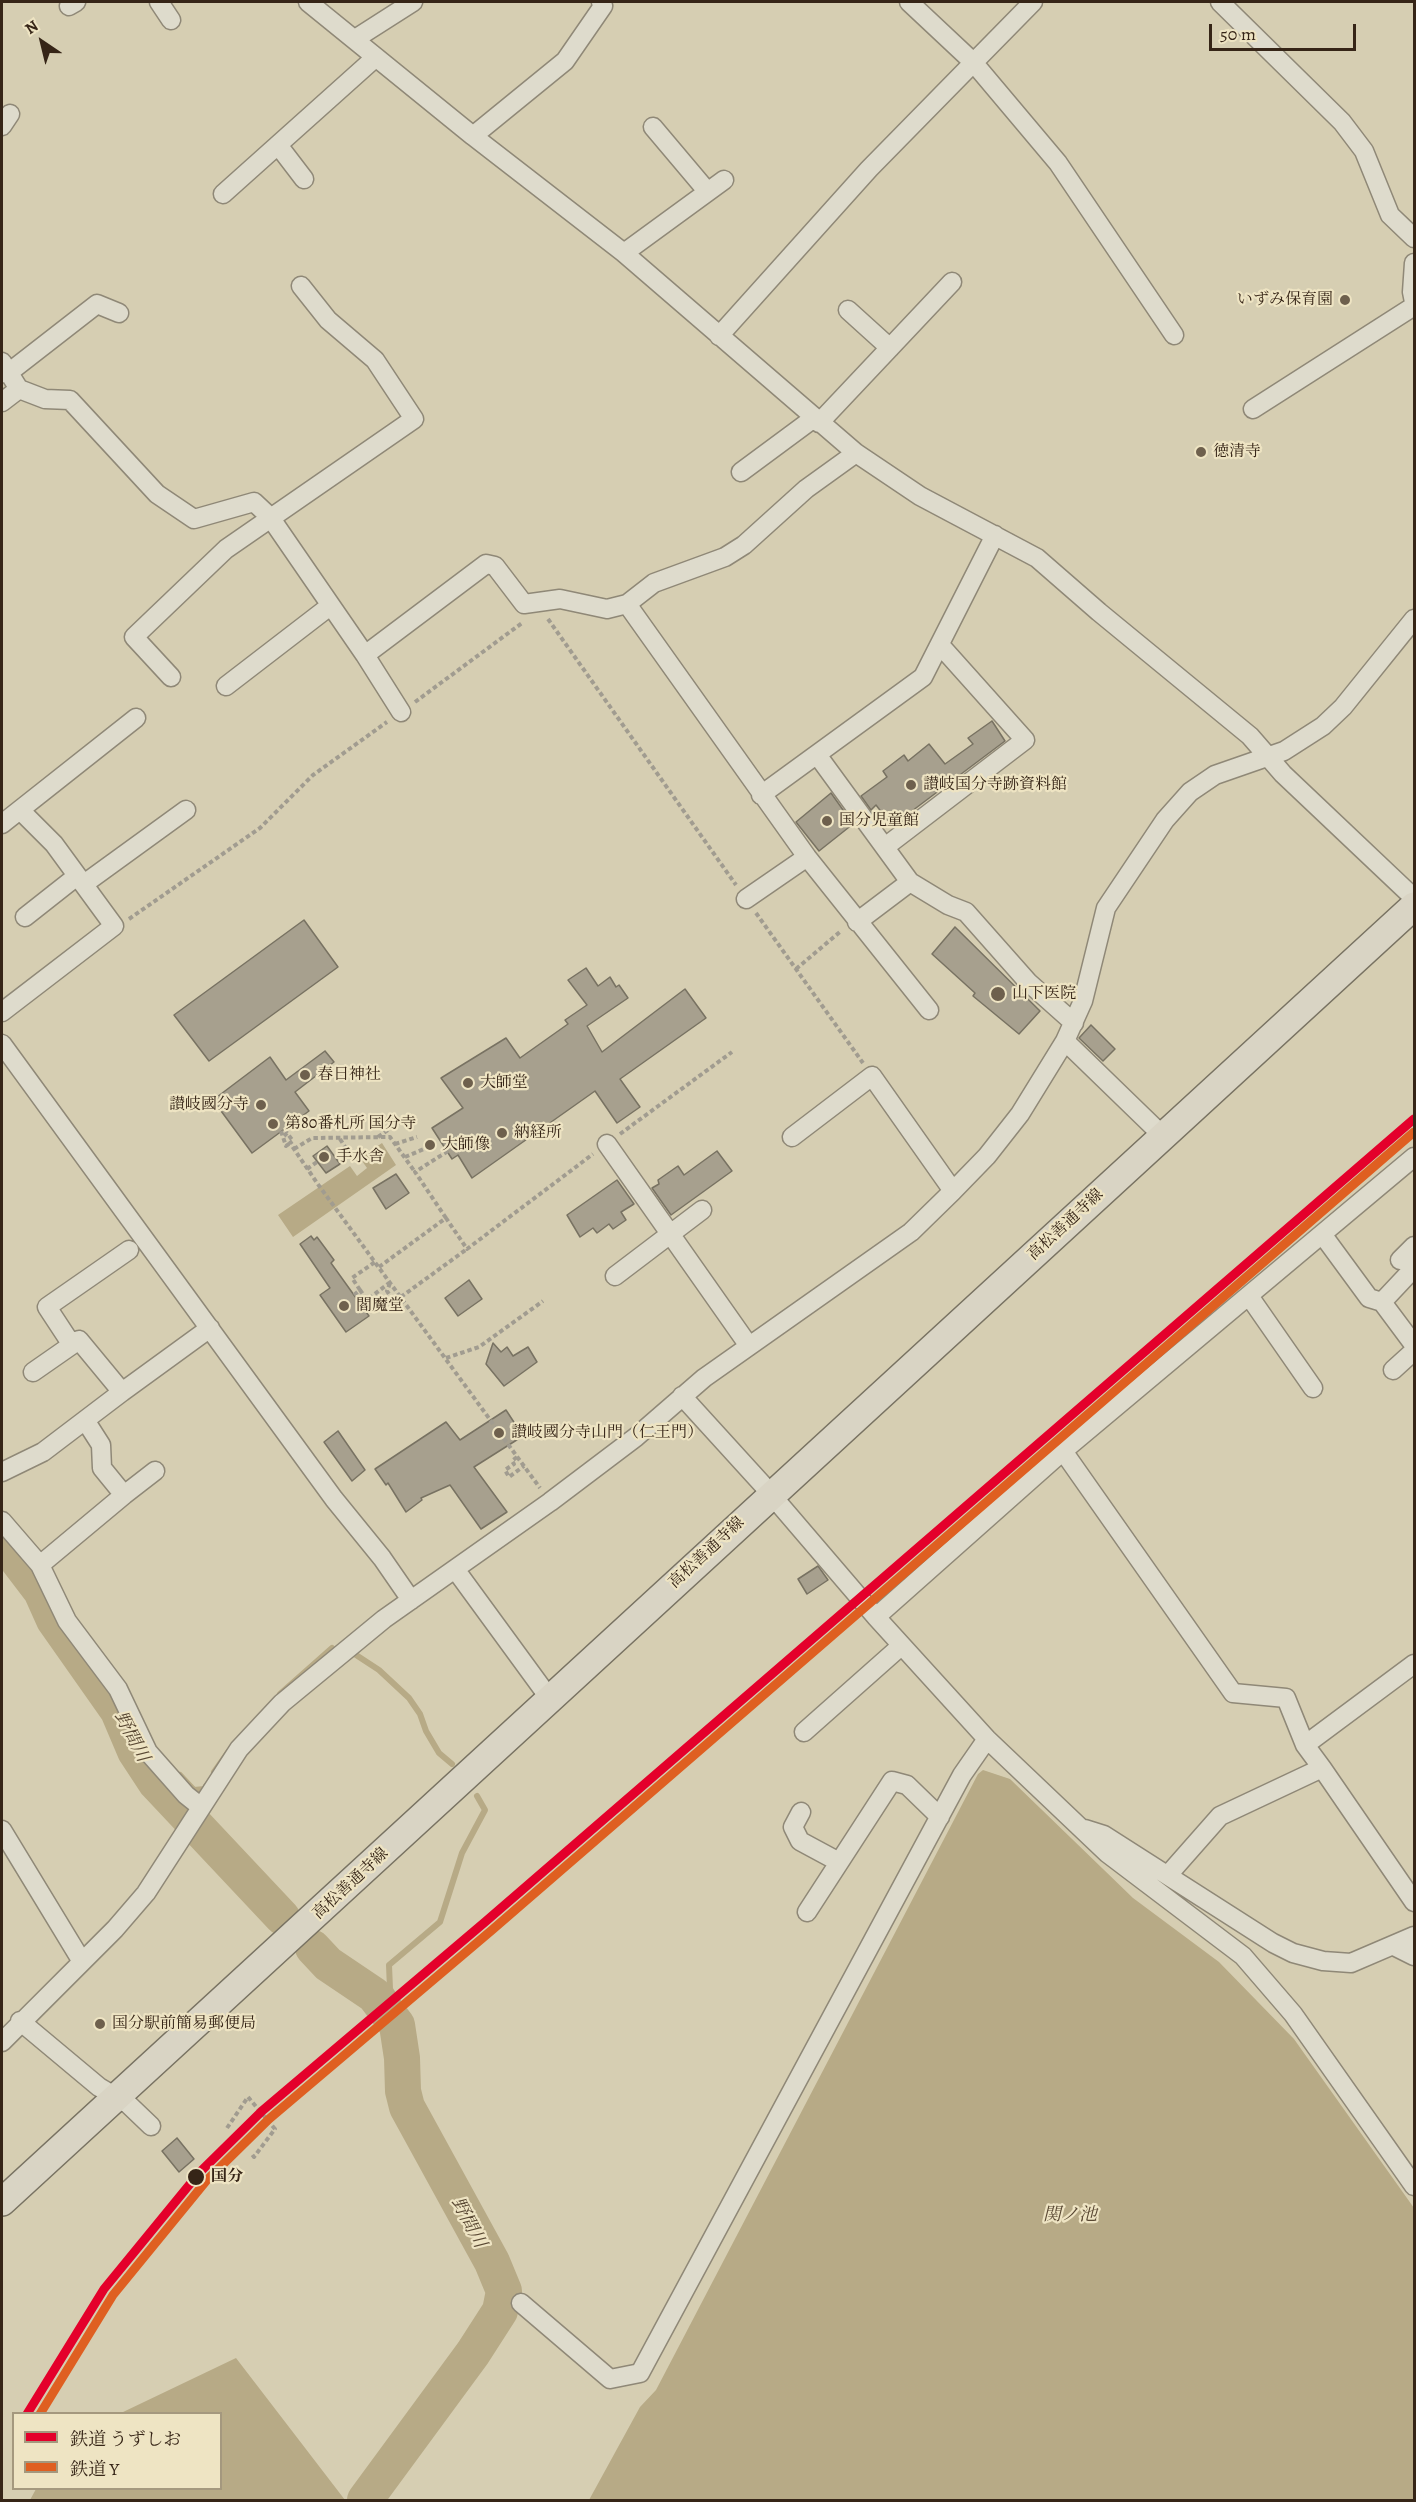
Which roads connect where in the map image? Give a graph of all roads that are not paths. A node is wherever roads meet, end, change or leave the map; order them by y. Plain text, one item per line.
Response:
1 (159, 2) edge
2 (308, 2) edge
3 (413, 2) edge
4 (601, 2) edge
5 (909, 2) edge
6 (1033, 2) edge
7 (1220, 2) edge
8 (171, 20) dead end
9 (355, 39) junction
10 (376, 57) junction
11 (973, 62) junction
12 (653, 127) dead end
13 (473, 136) junction
14 (278, 146) junction
15 (304, 179) dead end
16 (724, 180) dead end
17 (707, 191) junction
18 (223, 194) dead end
19 (1414, 238) edge
20 (624, 253) junction
21 (1414, 263) edge
22 (952, 282) dead end
23 (301, 286) dead end
24 (1414, 302) edge
25 (1414, 306) edge
26 (848, 310) dead end
27 (119, 313) dead end
28 (1174, 334) dead end
29 (719, 336) junction
30 (890, 348) junction
31 (4, 368) edge
32 (19, 389) junction
33 (2, 402) edge
34 (1253, 409) dead end
35 (817, 420) junction
36 (856, 453) junction
37 (741, 472) dead end
38 (270, 517) junction
39 (995, 535) junction
40 (627, 604) junction
41 (330, 606) junction
42 (1414, 620) edge
43 (940, 645) junction
44 (365, 655) junction
45 (171, 677) dead end
46 (226, 686) dead end
47 (401, 712) road end
48 (136, 718) dead end
49 (818, 756) junction
50 (1269, 756) junction
51 (761, 795) junction
52 (186, 810) dead end
53 (9, 813) edge
54 (885, 847) junction
55 (807, 857) junction
56 (80, 880) junction
57 (910, 882) junction
58 (1414, 898) edge
59 (746, 899) road end
60 (1414, 906) edge
61 (25, 917) dead end
62 (857, 922) junction
63 (928, 1010) dead end
64 (2, 1012) edge
65 (1074, 1023) junction
66 (1065, 1041) junction
67 (2, 1044) edge
68 (1163, 1136) junction
69 (792, 1137) dead end
70 (607, 1144) road end
71 (1414, 1157) edge
72 (953, 1191) junction
73 (702, 1210) dead end
74 (668, 1233) junction
75 (1322, 1234) junction
76 (1414, 1246) edge
77 (129, 1250) dead end
78 (1407, 1264) edge
79 (615, 1276) dead end
80 (1249, 1296) junction
81 (1382, 1302) junction
82 (210, 1328) junction
83 (1414, 1345) edge
84 (72, 1346) junction
85 (749, 1346) junction
86 (1414, 1351) edge
87 (1393, 1370) dead end
88 (33, 1372) dead end
89 (1313, 1388) dead end
90 (122, 1392) junction
91 (682, 1396) junction
92 (85, 1420) junction
93 (1063, 1451) junction
94 (155, 1471) dead end
95 (2, 1472) edge
96 (771, 1494) junction
97 (124, 1495) junction
98 (2, 1521) edge
99 (40, 1565) junction
100 (455, 1569) junction
101 (411, 1600) junction
102 (876, 1617) junction
103 (902, 1646) junction
104 (1414, 1664) edge
105 (550, 1699) junction
106 (804, 1732) dead end
107 (987, 1739) junction
108 (1305, 1745) junction
109 (1322, 1768) junction
110 (801, 1812) dead end
111 (195, 1817) junction
112 (940, 1817) junction
113 (1075, 1826) junction
114 (2, 1830) edge
115 (839, 1862) junction
116 (1168, 1875) junction
117 (1414, 1902) edge
118 (807, 1912) dead end
119 (1414, 1936) edge
120 (1394, 1946) junction
121 (1414, 1956) edge
122 (81, 1960) junction
123 (20, 2021) junction
124 (2, 2042) edge
125 (116, 2096) junction
126 (151, 2126) dead end
127 (1414, 2186) edge
128 (2, 2202) edge
129 (521, 2303) dead end

1 - 8 street
2 - 9 street
3 - 9 street
4 - 13 street
5 - 11 street
6 - 11 street
7 - 19 street
9 - 10 street
10 - 13 street
10 - 14 street
11 - 28 street
11 - 29 street
12 - 17 street
13 - 20 street
14 - 15 street
14 - 18 street
16 - 17 street
17 - 20 street
20 - 29 street
21 - 24 street
22 - 30 street
23 - 38 street
25 - 34 street
26 - 30 street
27 - 31 street
29 - 35 street
30 - 35 street
31 - 32 street
32 - 33 street
32 - 38 street
35 - 36 street
35 - 37 street
36 - 39 street
36 - 40 street
38 - 41 street
38 - 45 street
39 - 43 street
39 - 50 street
40 - 44 street
40 - 51 street
41 - 44 street
41 - 46 street
42 - 50 street
43 - 49 street
43 - 54 street
44 - 47 street
48 - 53 street
49 - 51 street
49 - 54 street
50 - 58 street
50 - 65 street
51 - 55 street
52 - 56 street
53 - 56 street
54 - 57 street
55 - 59 street
55 - 62 street
56 - 61 street
56 - 64 street
57 - 62 street
57 - 65 street
60 - 68 main road, 高松善通寺線
62 - 63 street
65 - 66 street
66 - 68 street
66 - 72 street
67 - 82 street
68 - 96 main road, 高松善通寺線
69 - 72 street
70 - 74 street
71 - 75 street
72 - 85 street
73 - 74 street
74 - 79 street
74 - 85 street
75 - 80 street
75 - 81 street
76 - 78 street
77 - 84 street
78 - 81 street
80 - 89 street
80 - 93 street
81 - 83 street
82 - 90 street
82 - 101 street
84 - 88 street
84 - 90 street
85 - 91 street
86 - 87 street
90 - 92 street
91 - 96 street
91 - 100 street
92 - 95 street
92 - 97 street
93 - 102 street
93 - 108 street
94 - 97 street
96 - 102 street
96 - 105 main road, 高松善通寺線
97 - 99 street
98 - 99 street
99 - 111 street
100 - 101 street
100 - 105 street
101 - 111 street
102 - 103 street
103 - 106 street
103 - 107 street
104 - 108 street
105 - 125 main road, 高松善通寺線
107 - 112 street
107 - 113 street
108 - 109 street
109 - 116 street
109 - 117 street
110 - 115 street
111 - 122 street
112 - 115 street
112 - 129 street
113 - 116 street
113 - 127 street
114 - 122 street
115 - 118 street
116 - 120 street
119 - 120 street
120 - 121 street
122 - 123 street
123 - 124 street
123 - 125 street
125 - 126 street
125 - 128 main road, 高松善通寺線

